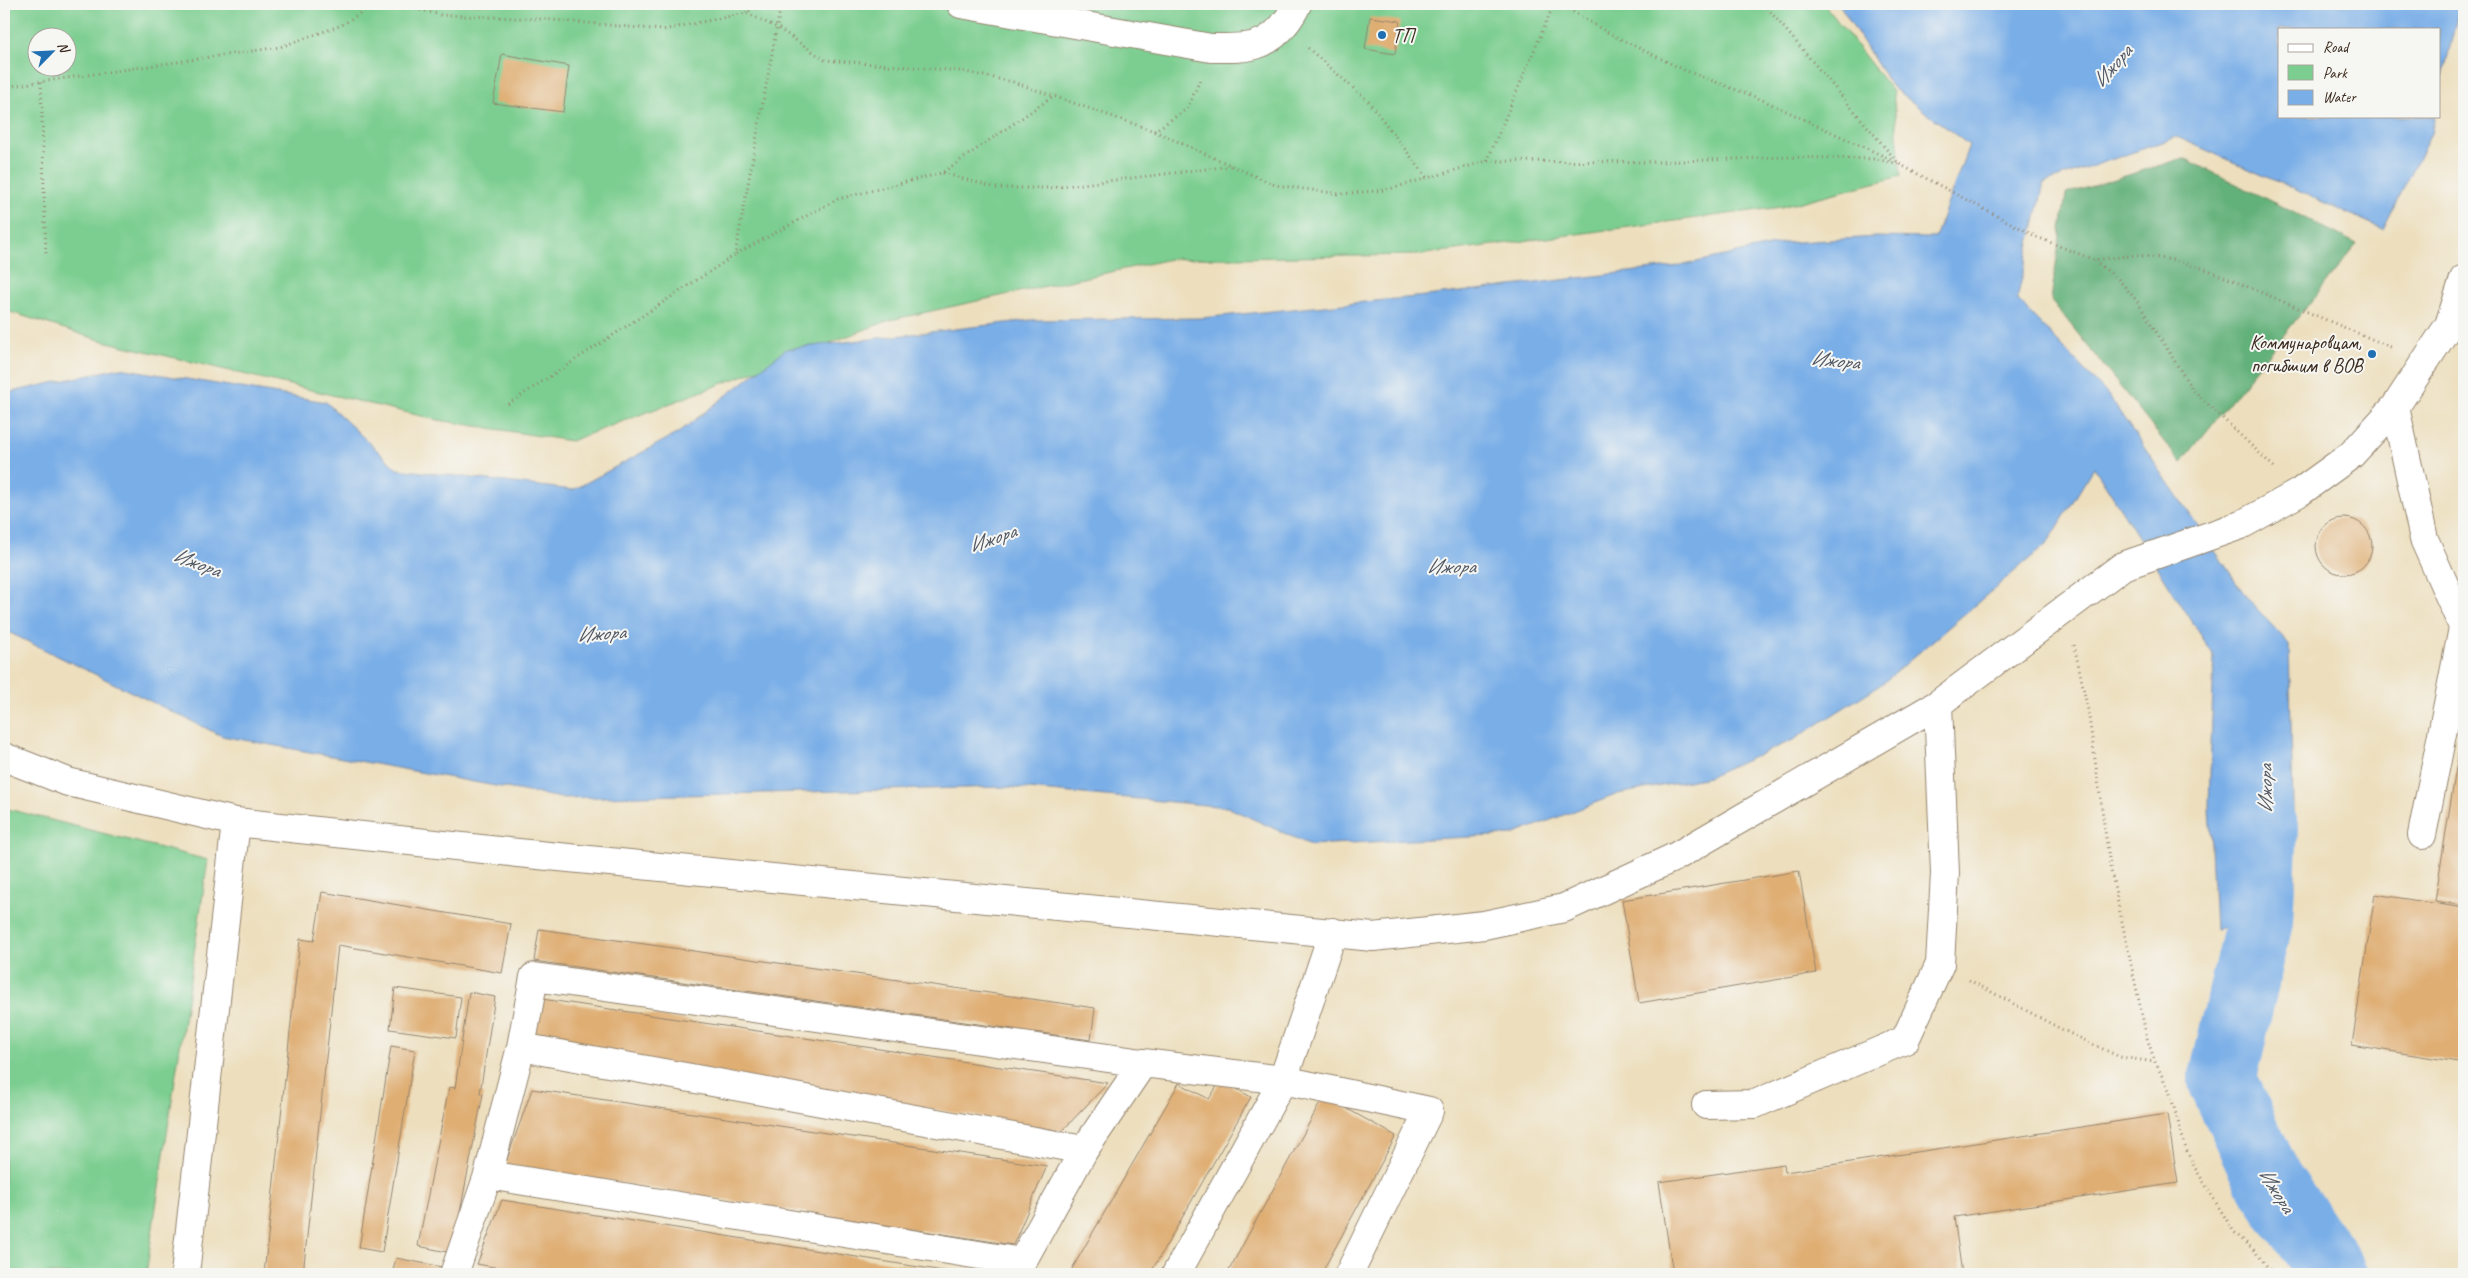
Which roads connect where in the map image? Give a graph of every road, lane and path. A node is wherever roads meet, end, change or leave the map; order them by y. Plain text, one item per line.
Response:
1 (374, 4) edge
2 (396, 4) edge
3 (739, 4) edge
4 (758, 4) edge
5 (781, 4) edge
6 (961, 4) edge
7 (1297, 4) edge
8 (1554, 4) edge
9 (1560, 4) edge
10 (1764, 4) edge
11 (746, 13) junction
12 (1283, 26) junction
13 (778, 28) junction
14 (1211, 48) junction
15 (41, 82) junction
16 (4, 87) edge
17 (1055, 95) junction
18 (1154, 131) junction
19 (1488, 161) junction
20 (1899, 164) junction
21 (1232, 166) junction
22 (942, 173) junction
23 (1428, 179) junction
24 (735, 255) junction
25 (46, 257) dead end
26 (2094, 260) junction
27 (2464, 279) edge
28 (2426, 362) junction
29 (508, 404) dead end
30 (2395, 407) junction
31 (2300, 492) junction
32 (2464, 629) edge
33 (2074, 647) dead end
34 (1938, 704) junction
35 (4, 757) edge
36 (236, 822) junction
37 (2422, 835) dead end
38 (1333, 932) junction
39 (1940, 964) junction
40 (521, 1046) junction
41 (2155, 1062) junction
42 (1143, 1063) junction
43 (1283, 1080) junction
44 (1706, 1105) dead end
45 (1084, 1150) junction
46 (488, 1175) junction
47 (1018, 1268) edge
48 (185, 1274) edge
49 (454, 1274) edge
50 (1176, 1274) edge
51 (1349, 1274) edge
52 (2273, 1274) edge

1 - 15 path
2 - 11 path
3 - 11 path
4 - 11 path
5 - 13 path
6 - 14 street
7 - 12 street
8 - 19 path
9 - 20 path
10 - 20 path
11 - 13 path
12 - 14 street
12 - 23 path
13 - 17 path
13 - 24 path
14 - 18 path
15 - 16 path
15 - 25 path
17 - 18 path
17 - 22 path
18 - 21 path
19 - 20 path
19 - 23 path
20 - 26 path
21 - 22 path
21 - 23 path
22 - 24 path
24 - 29 path
26 - 28 path
26 - 31 path
27 - 28 street
28 - 30 street
30 - 31 street
30 - 32 street
31 - 34 street
32 - 37 street
33 - 41 path
34 - 38 street
34 - 39 street
35 - 36 street
36 - 38 street
36 - 48 street
38 - 43 street
39 - 41 path
39 - 44 street
40 - 42 street
40 - 45 street
40 - 46 street
41 - 52 path
42 - 43 street
42 - 45 street
43 - 50 street
43 - 51 street
45 - 47 street
46 - 47 street
46 - 49 street

